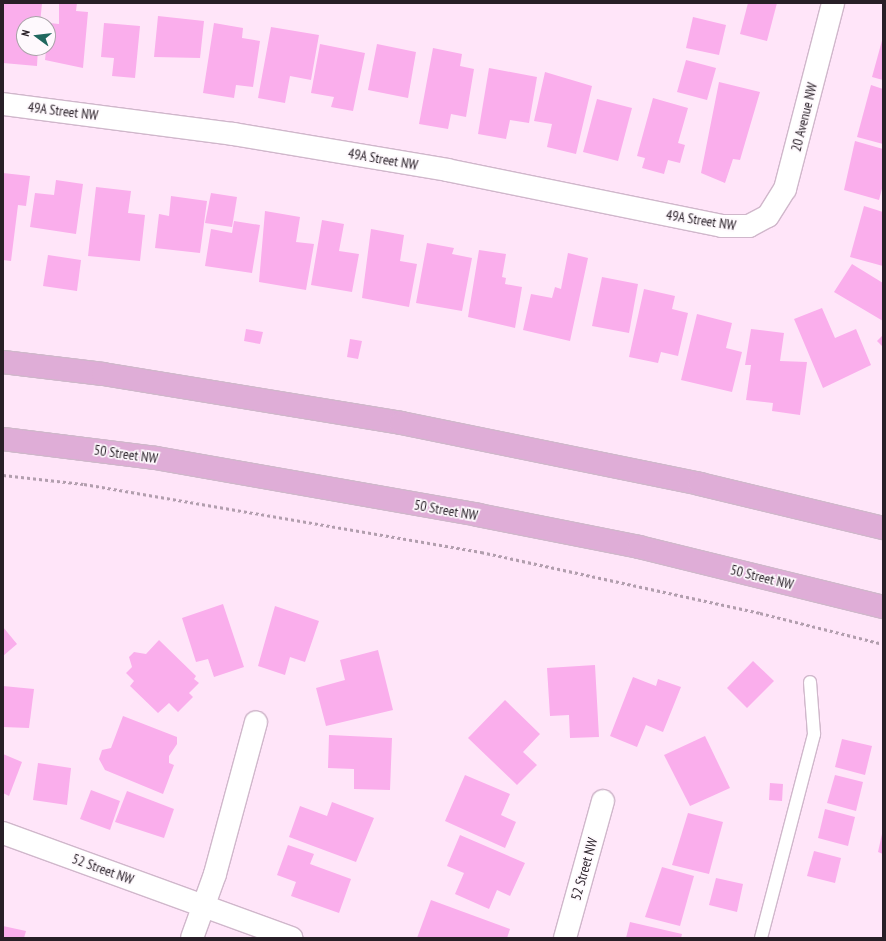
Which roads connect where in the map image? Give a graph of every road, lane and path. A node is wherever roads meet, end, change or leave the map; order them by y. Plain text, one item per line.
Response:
1 (833, 3) edge
2 (3, 104) edge
3 (759, 221) joint
4 (3, 362) edge
5 (3, 439) edge
6 (3, 475) edge
7 (883, 528) edge
8 (883, 607) edge
9 (883, 644) edge
10 (810, 682) dead end
11 (256, 722) dead end
12 (603, 801) dead end
13 (3, 833) edge
14 (204, 906) junction
15 (192, 938) edge
16 (290, 938) edge
17 (565, 938) edge
18 (761, 938) edge

1 - 3 street, 20 Avenue NW
2 - 3 street, 49A Street NW
4 - 7 main road
5 - 8 main road, 50 Street NW
6 - 9 path
10 - 18 lane
11 - 14 street
12 - 17 street, 52 Street NW
13 - 14 street, 52 Street NW
14 - 15 street
14 - 16 street, 52 Street NW

